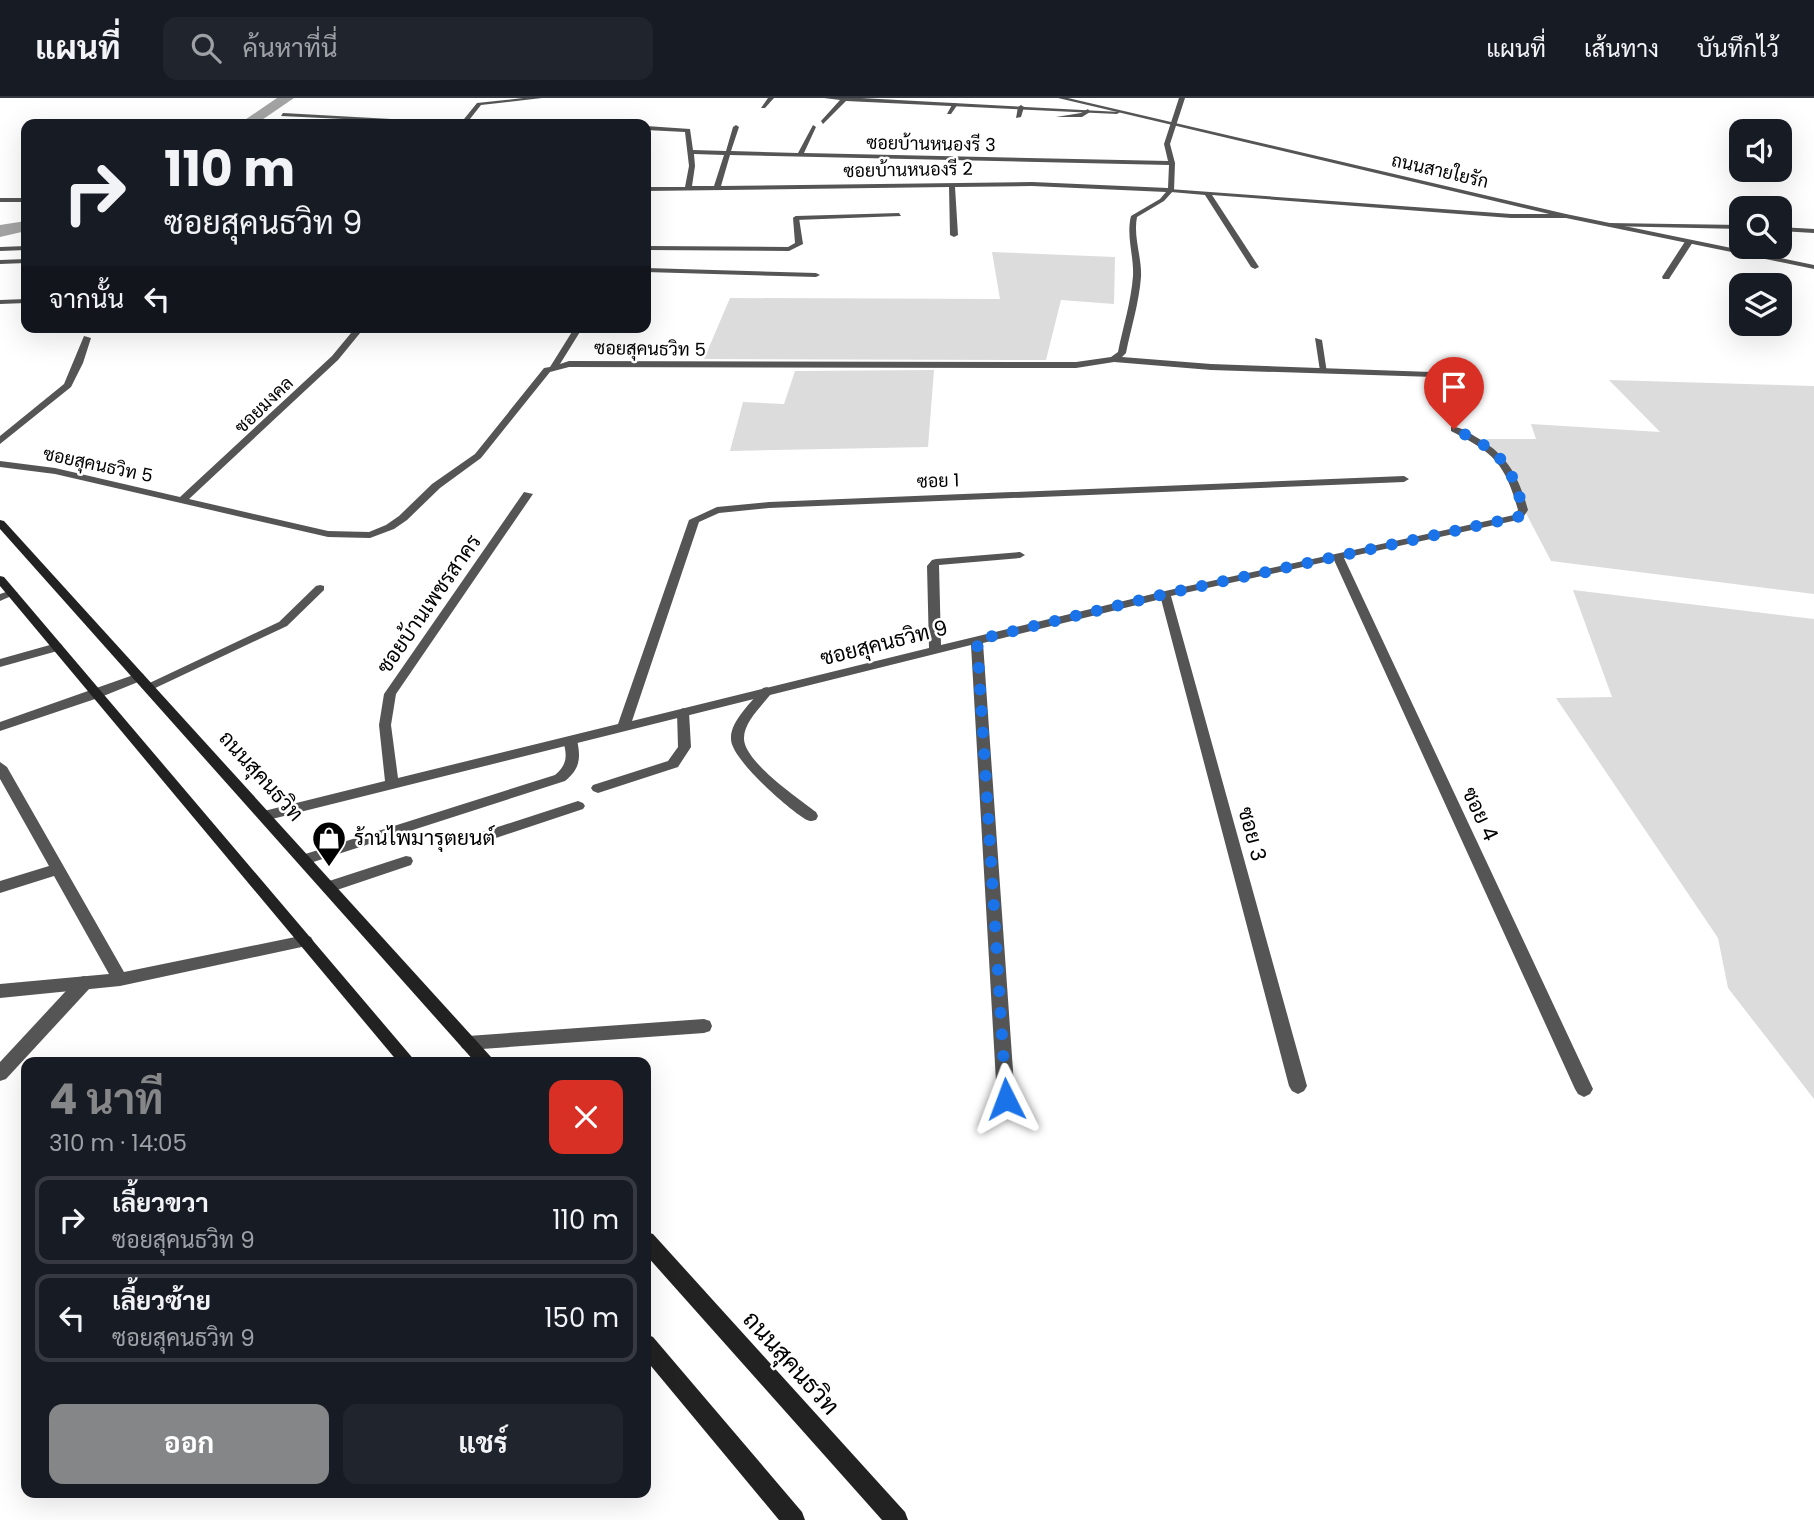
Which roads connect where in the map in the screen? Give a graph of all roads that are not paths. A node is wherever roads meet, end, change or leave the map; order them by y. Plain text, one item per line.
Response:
1 (539, 98) edge
2 (771, 98) edge
3 (827, 98) edge
4 (1061, 98) edge
5 (1182, 98) edge
6 (844, 99) edge
7 (955, 104) junction
8 (763, 107) dead end
9 (1021, 107) junction
10 (1088, 111) junction
11 (1117, 112) junction
12 (949, 113) dead end
13 (283, 115) dead end
14 (1018, 117) dead end
15 (1059, 117) dead end
16 (355, 119) edge
17 (467, 119) edge
18 (823, 122) dead end
19 (1172, 125) junction
20 (736, 127) dead end
21 (813, 127) dead end
22 (651, 128) edge
23 (690, 152) junction
24 (729, 154) junction
25 (800, 155) junction
26 (1172, 163) junction
27 (952, 185) junction
28 (688, 188) junction
29 (717, 188) junction
30 (651, 189) edge
31 (1171, 190) junction
32 (1208, 194) junction
33 (0, 200) edge
34 (21, 200) edge
35 (853, 203) dead end
36 (899, 215) dead end
37 (854, 216) junction
38 (1566, 216) junction
39 (1608, 225) junction
40 (1729, 227) edge
41 (1792, 230) edge
42 (1814, 231) edge
43 (954, 235) dead end
44 (1689, 242) junction
45 (21, 248) edge
46 (651, 248) edge
47 (0, 249) edge
48 (21, 261) edge
49 (0, 262) edge
50 (1255, 267) dead end
51 (1814, 267) edge
52 (651, 270) edge
53 (816, 275) dead end
54 (1666, 277) dead end
55 (21, 301) edge
56 (0, 302) edge
57 (356, 333) edge
58 (575, 333) edge
59 (87, 338) dead end
60 (1318, 340) dead end
61 (1114, 359) junction
62 (554, 367) junction
63 (1324, 371) junction
64 (1431, 375) dead end
65 (1454, 429) dead end
66 (0, 441) edge
67 (0, 464) edge
68 (1404, 479) dead end
69 (528, 494) dead end
70 (183, 499) junction
71 (0, 523) edge
72 (1020, 555) dead end
73 (1338, 556) junction
74 (0, 579) edge
75 (320, 588) dead end
76 (1165, 594) junction
77 (6, 595) edge
78 (977, 640) junction
79 (57, 647) junction
80 (935, 650) junction
81 (0, 663) edge
82 (143, 682) junction
83 (767, 691) junction
84 (97, 694) junction
85 (683, 712) junction
86 (624, 726) junction
87 (0, 727) edge
88 (570, 740) junction
89 (0, 767) edge
90 (392, 786) junction
91 (598, 788) dead end
92 (578, 806) dead end
93 (264, 816) junction
94 (811, 816) dead end
95 (484, 836) dead end
96 (304, 860) junction
97 (406, 861) dead end
98 (57, 869) junction
99 (0, 887) edge
100 (328, 887) junction
101 (305, 941) junction
102 (120, 979) junction
103 (85, 983) junction
104 (0, 991) edge
105 (704, 1027) dead end
106 (468, 1043) junction
107 (404, 1057) edge
108 (481, 1057) edge
109 (0, 1074) edge
110 (1298, 1086) dead end
111 (1584, 1089) dead end
112 (1006, 1099) dead end
113 (651, 1247) edge
114 (651, 1350) edge
115 (794, 1520) edge
116 (897, 1520) edge

1 - 17 street
2 - 8 street
3 - 6 street
4 - 11 street, ถนนสายใยรัก
5 - 19 street
6 - 7 street
6 - 18 street
7 - 9 street
7 - 12 street
9 - 10 street
9 - 14 street
10 - 11 street
10 - 15 street
11 - 19 street, ถนนสายใยรัก
13 - 16 street
19 - 26 street
19 - 38 street, ถนนสายใยรัก
20 - 24 street
21 - 25 street
22 - 23 street
23 - 24 street, ซอยบ้านหนองรี 3
23 - 28 street
24 - 25 street, ซอยบ้านหนองรี 3
24 - 29 street
25 - 26 street, ซอยบ้านหนองรี 3
26 - 31 street
27 - 29 street, ซอยบ้านหนองรี 2
27 - 31 street, ซอยบ้านหนองรี 2
27 - 43 street
28 - 29 street, ซอยบ้านหนองรี 2
28 - 30 street, ซอยบ้านหนองรี 2
31 - 32 street, ซอยบ้านหนองรี 2
31 - 61 street
32 - 38 street, ซอยบ้านหนองรี 2
32 - 50 street
33 - 34 street
35 - 37 street
36 - 37 street
37 - 46 street
38 - 39 street, ถนนสายใยรัก
39 - 40 street
39 - 44 street, ถนนสายใยรัก
41 - 42 street
44 - 51 street, ถนนสายใยรัก
44 - 54 street
45 - 47 street
48 - 49 street
52 - 53 street
55 - 56 street
57 - 70 street, ซอยมงคล
58 - 62 street
59 - 66 street
60 - 63 street
61 - 62 street, ซอยสุคนธวิท 5
61 - 63 street, ซอยสุคนธวิท 5
62 - 70 street, ซอยสุคนธวิท 5
63 - 64 street, ซอยสุคนธวิท 5
65 - 73 street, ซอยสุคนธวิท 9
67 - 70 street, ซอยสุคนธวิท 5
68 - 86 street, ซอย 1
69 - 90 street, ซอยบ้านเพชรสาคร
71 - 82 main road, ถนนสุคนธวิท
72 - 80 street
73 - 76 street, ซอยสุคนธวิท 9
73 - 111 street, ซอย 4
74 - 77 main road
75 - 82 street
76 - 78 street, ซอยสุคนธวิท 9
76 - 110 street, ซอย 3
77 - 79 main road
78 - 80 street, ซอยสุคนธวิท 9
78 - 112 street
79 - 81 street
79 - 84 main road
80 - 83 street, ซอยสุคนธวิท 9
82 - 84 street
82 - 93 main road, ถนนสุคนธวิท
83 - 85 street, ซอยสุคนธวิท 9
83 - 94 street
84 - 87 street
84 - 101 main road
85 - 86 street, ซอยสุคนธวิท 9
85 - 91 street
86 - 88 street, ซอยสุคนธวิท 9
88 - 90 street, ซอยสุคนธวิท 9
88 - 96 street
89 - 98 street
90 - 93 street, ซอยสุคนธวิท 9
92 - 95 street
93 - 96 main road, ถนนสุคนธวิท
96 - 100 main road, ถนนสุคนธวิท
97 - 100 street
98 - 99 street
98 - 102 street
100 - 106 main road, ถนนสุคนธวิท
101 - 102 street
101 - 107 main road
102 - 103 street
103 - 104 street
103 - 109 street
105 - 106 street
106 - 108 main road, ถนนสุคนธวิท
113 - 116 main road, ถนนสุคนธวิท
114 - 115 main road

